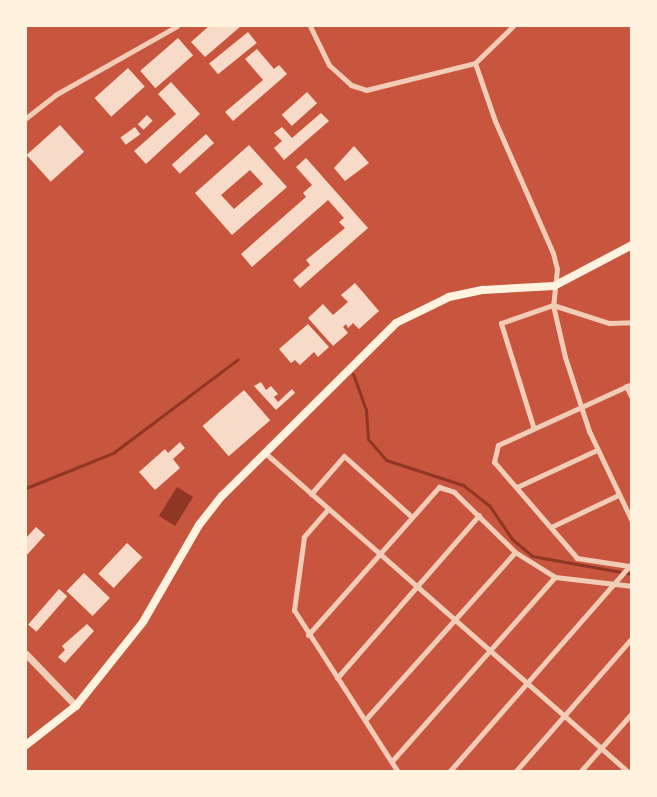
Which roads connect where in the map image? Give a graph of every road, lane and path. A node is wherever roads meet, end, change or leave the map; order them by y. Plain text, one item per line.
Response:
1 (177, 26) edge
2 (310, 26) edge
3 (513, 26) edge
4 (475, 63) junction
5 (26, 118) edge
6 (632, 245) edge
7 (554, 286) junction
8 (553, 305) junction
9 (632, 322) edge
10 (629, 385) edge
11 (632, 398) edge
12 (581, 405) junction
13 (532, 426) junction
14 (597, 450) junction
15 (264, 452) junction
16 (517, 487) junction
17 (311, 494) junction
18 (618, 495) junction
19 (328, 509) junction
20 (479, 515) junction
21 (412, 517) junction
22 (632, 521) edge
23 (551, 527) junction
24 (515, 552) junction
25 (380, 554) junction
26 (630, 565) edge
27 (555, 577) junction
28 (616, 583) junction
29 (417, 586) junction
30 (632, 586) edge
31 (454, 618) junction
32 (308, 635) junction
33 (632, 638) edge
34 (490, 650) junction
35 (26, 654) edge
36 (337, 678) junction
37 (528, 681) junction
38 (76, 706) junction
39 (632, 713) edge
40 (564, 715) junction
41 (365, 720) junction
42 (26, 745) edge
43 (601, 747) junction
44 (392, 762) junction
45 (398, 771) edge
46 (448, 771) edge
47 (515, 771) edge
48 (580, 771) edge
49 (628, 771) edge

1 - 5 street
2 - 4 street
3 - 4 street
4 - 7 street
6 - 7 main road
7 - 8 street
7 - 15 main road
8 - 9 street
8 - 12 street
8 - 13 street
10 - 11 street
10 - 12 street
12 - 13 street
12 - 14 street
13 - 16 street
14 - 16 street
14 - 18 street
15 - 17 street
15 - 38 main road
16 - 23 street
17 - 19 street
17 - 21 street
18 - 22 street
18 - 23 street
19 - 25 street
19 - 32 street
20 - 21 street
20 - 24 street
20 - 29 street
21 - 25 street
23 - 26 street
24 - 27 street
24 - 31 street
25 - 29 street
25 - 32 street
26 - 28 street
27 - 28 street
27 - 34 street
28 - 30 street
28 - 37 street
29 - 31 street
29 - 36 street
31 - 34 street
31 - 41 street
32 - 36 street
33 - 40 street
34 - 37 street
34 - 44 street
35 - 38 street
36 - 41 street
37 - 40 street
37 - 46 street
38 - 42 main road
39 - 43 street
40 - 43 street
40 - 47 street
41 - 44 street
43 - 48 street
43 - 49 street
44 - 45 street

